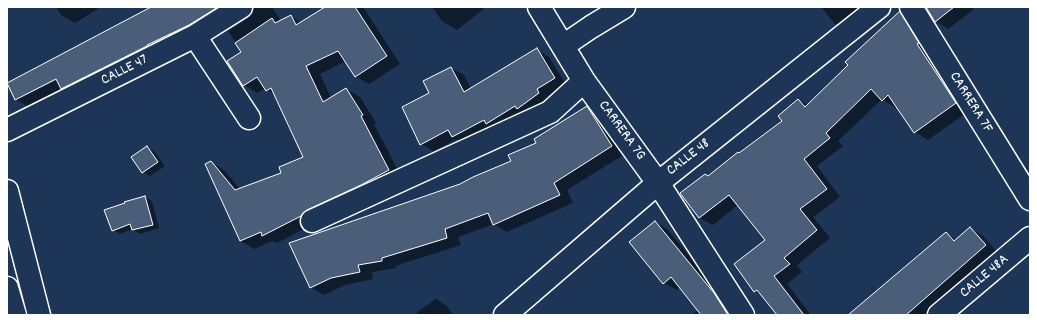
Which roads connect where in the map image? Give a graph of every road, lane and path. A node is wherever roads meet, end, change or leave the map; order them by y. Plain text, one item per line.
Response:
1 (241, 7) edge
2 (539, 7) edge
3 (624, 7) edge
4 (879, 7) edge
5 (911, 7) edge
6 (195, 36) junction
7 (563, 46) junction
8 (584, 81) junction
9 (250, 118) dead end
10 (7, 130) edge
11 (658, 183) junction
12 (7, 191) edge
13 (1030, 199) edge
14 (312, 221) dead end
15 (1030, 238) edge
16 (30, 280) junction
17 (7, 290) edge
18 (15, 315) edge
19 (39, 315) edge
20 (505, 315) edge
21 (743, 315) edge
22 (939, 315) edge

1 - 6 street, CALLE 47
2 - 7 street, CARRERA 7G
3 - 7 street
4 - 11 street, CALLE 48
5 - 13 street, CARRERA 7F
6 - 9 street
6 - 10 street, CALLE 47
7 - 8 street, CARRERA 7G
8 - 11 street, CARRERA 7G
8 - 14 street
11 - 20 street, CALLE 48
11 - 21 street, CARRERA 7G
12 - 16 street
15 - 22 street, CALLE 48A
16 - 17 street
16 - 19 street
17 - 18 street

